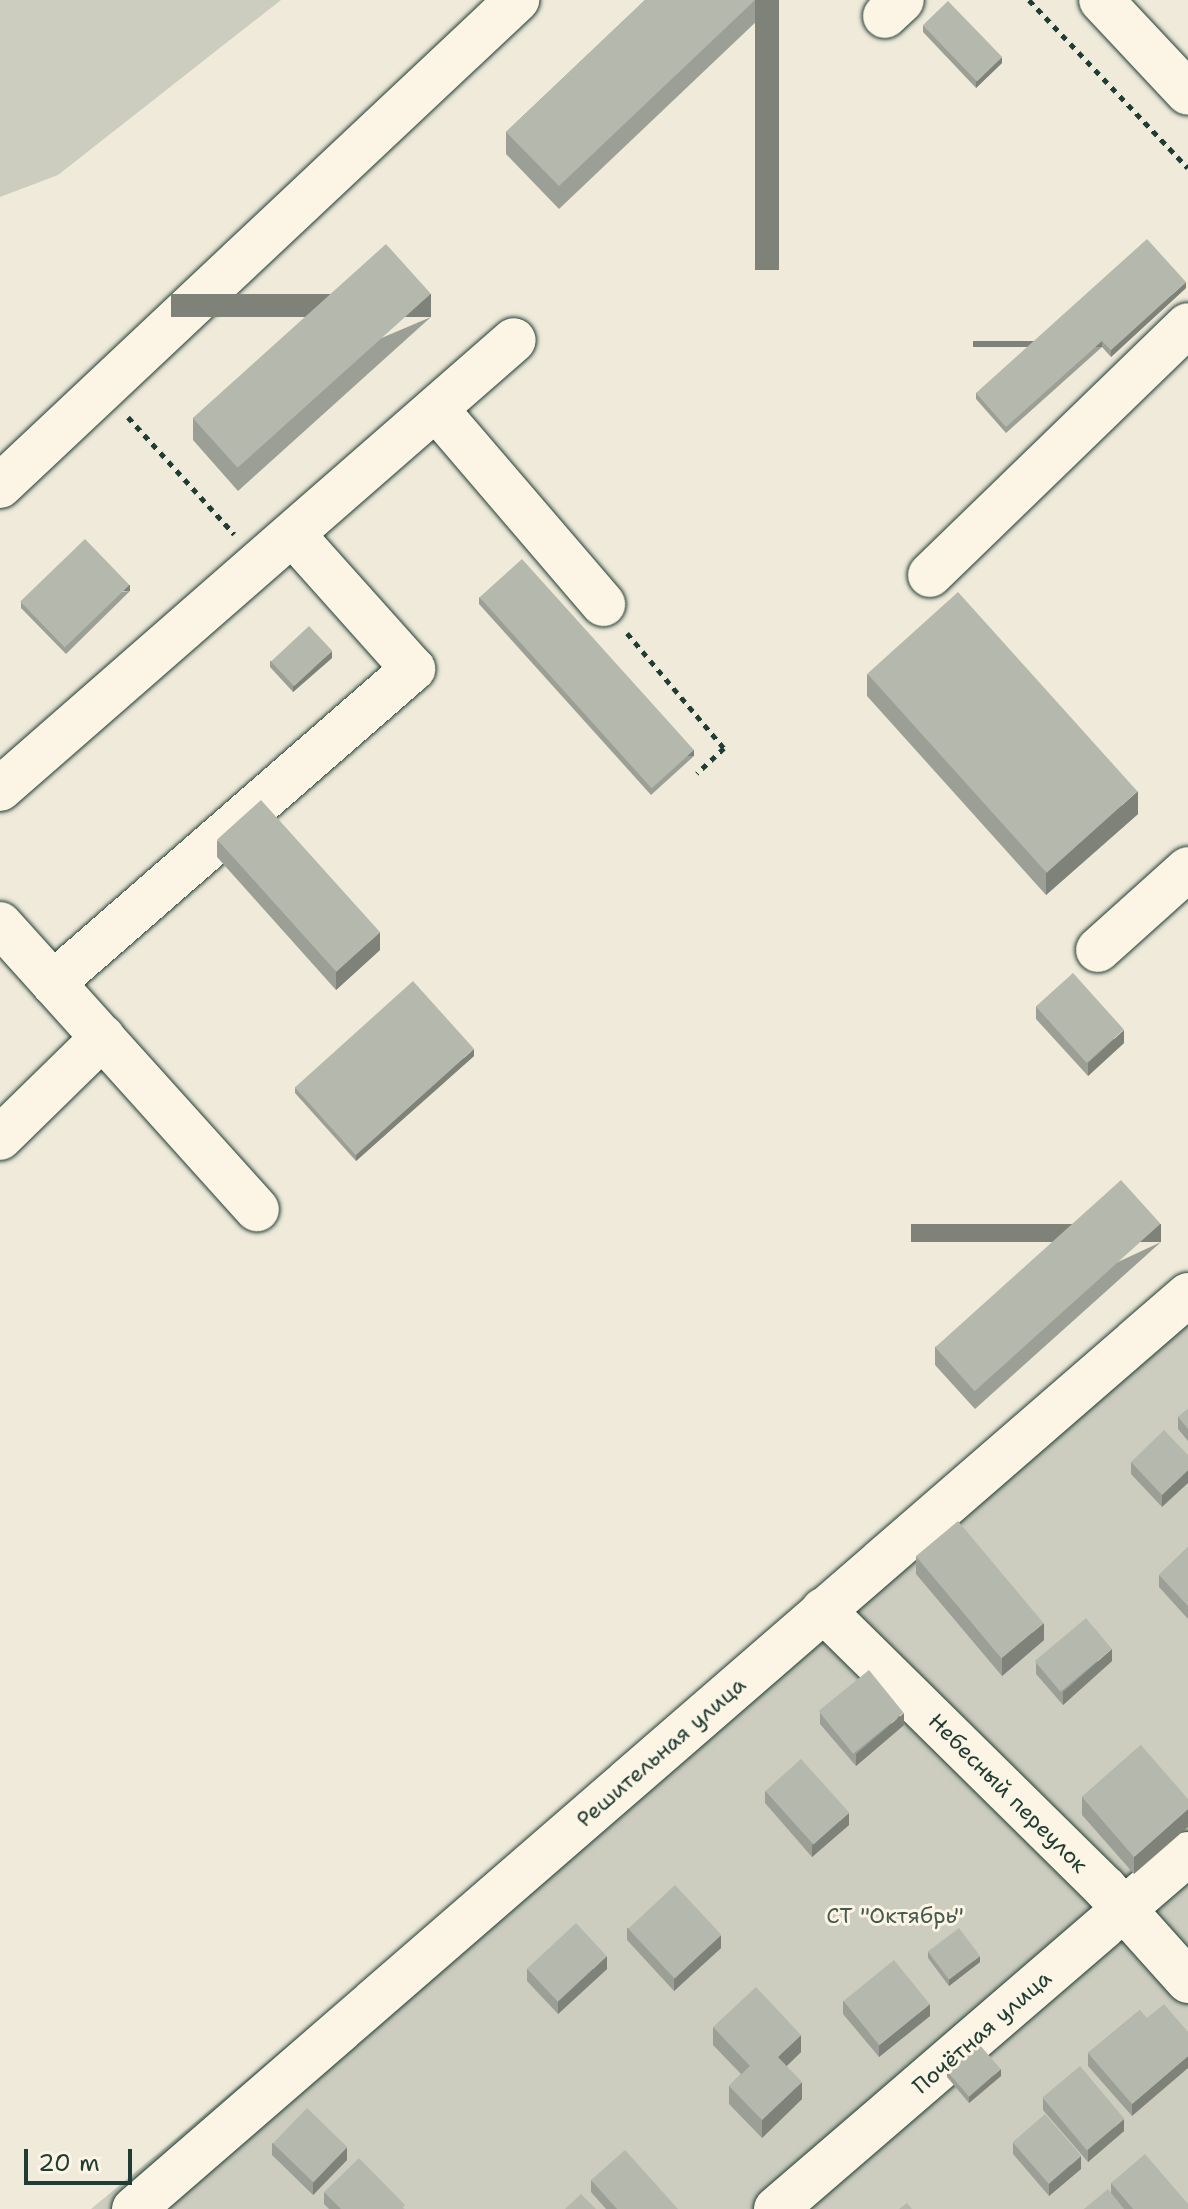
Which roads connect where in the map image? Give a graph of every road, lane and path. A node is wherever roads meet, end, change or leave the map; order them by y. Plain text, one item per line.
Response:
1 (517, 0) edge
2 (1029, 0) edge
3 (1101, 0) edge
4 (1188, 93) edge
5 (1188, 168) edge
6 (1188, 325) edge
7 (514, 340) dead end
8 (103, 390) junction
9 (436, 409) junction
10 (0, 486) edge
11 (293, 535) junction
12 (261, 563) junction
13 (930, 575) dead end
14 (603, 604) joint
15 (697, 773) dead end
16 (0, 789) edge
17 (1188, 869) edge
18 (0, 924) edge
19 (1098, 950) dead end
20 (53, 983) junction
21 (103, 1037) junction
22 (0, 1138) edge
23 (257, 1209) dead end
24 (1188, 1295) edge
25 (823, 1610) junction
26 (1188, 1854) edge
27 (1125, 1909) junction
28 (1188, 1981) edge
29 (134, 2209) edge
30 (776, 2209) edge

1 - 8 main road
2 - 5 path
3 - 4 main road
6 - 13 main road
7 - 9 main road
8 - 10 main road
8 - 12 path
9 - 11 main road
9 - 14 main road
11 - 12 main road
11 - 20 main road
12 - 16 main road
14 - 15 path
17 - 19 main road
18 - 20 main road
20 - 21 main road
21 - 22 main road
21 - 23 main road
24 - 25 main road, Решительная улица
25 - 27 main road, Небесный переулок
25 - 29 main road, Решительная улица
26 - 27 main road, Почётная улица
27 - 28 main road, Небесный переулок
27 - 30 main road, Почётная улица

